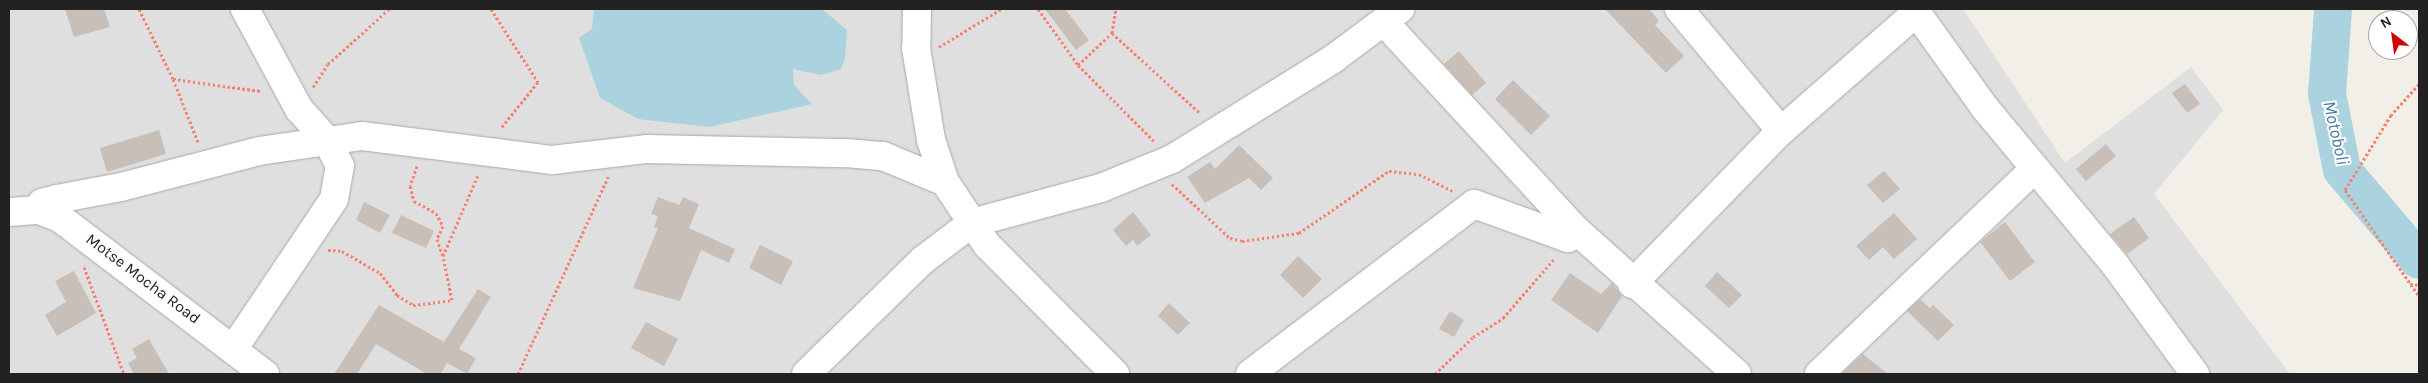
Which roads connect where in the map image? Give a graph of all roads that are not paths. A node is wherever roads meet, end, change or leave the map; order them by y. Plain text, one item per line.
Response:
1 (245, 9) edge
2 (916, 9) edge
3 (1679, 9) edge
4 (1916, 11) edge
5 (1392, 15) edge
6 (1781, 131) junction
7 (326, 139) junction
8 (2035, 168) junction
9 (945, 182) junction
10 (39, 210) junction
11 (9, 212) edge
12 (972, 223) junction
13 (1572, 234) junction
14 (1632, 284) junction
15 (234, 348) junction
16 (265, 374) edge
17 (806, 374) edge
18 (1115, 374) edge
19 (1250, 374) edge
20 (1737, 374) edge
21 (1819, 374) edge
22 (2195, 374) edge

1 - 7 street
2 - 9 street
3 - 6 street
4 - 6 street
4 - 8 street
5 - 12 street
5 - 13 street
6 - 14 street
7 - 9 street
7 - 10 street
7 - 15 street
8 - 21 street
8 - 22 street
9 - 12 street
10 - 11 street
10 - 15 street, Motse Mocha Road
12 - 17 street
12 - 18 street
13 - 14 street
13 - 19 street
14 - 20 street
15 - 16 street, Motse Mocha Road

